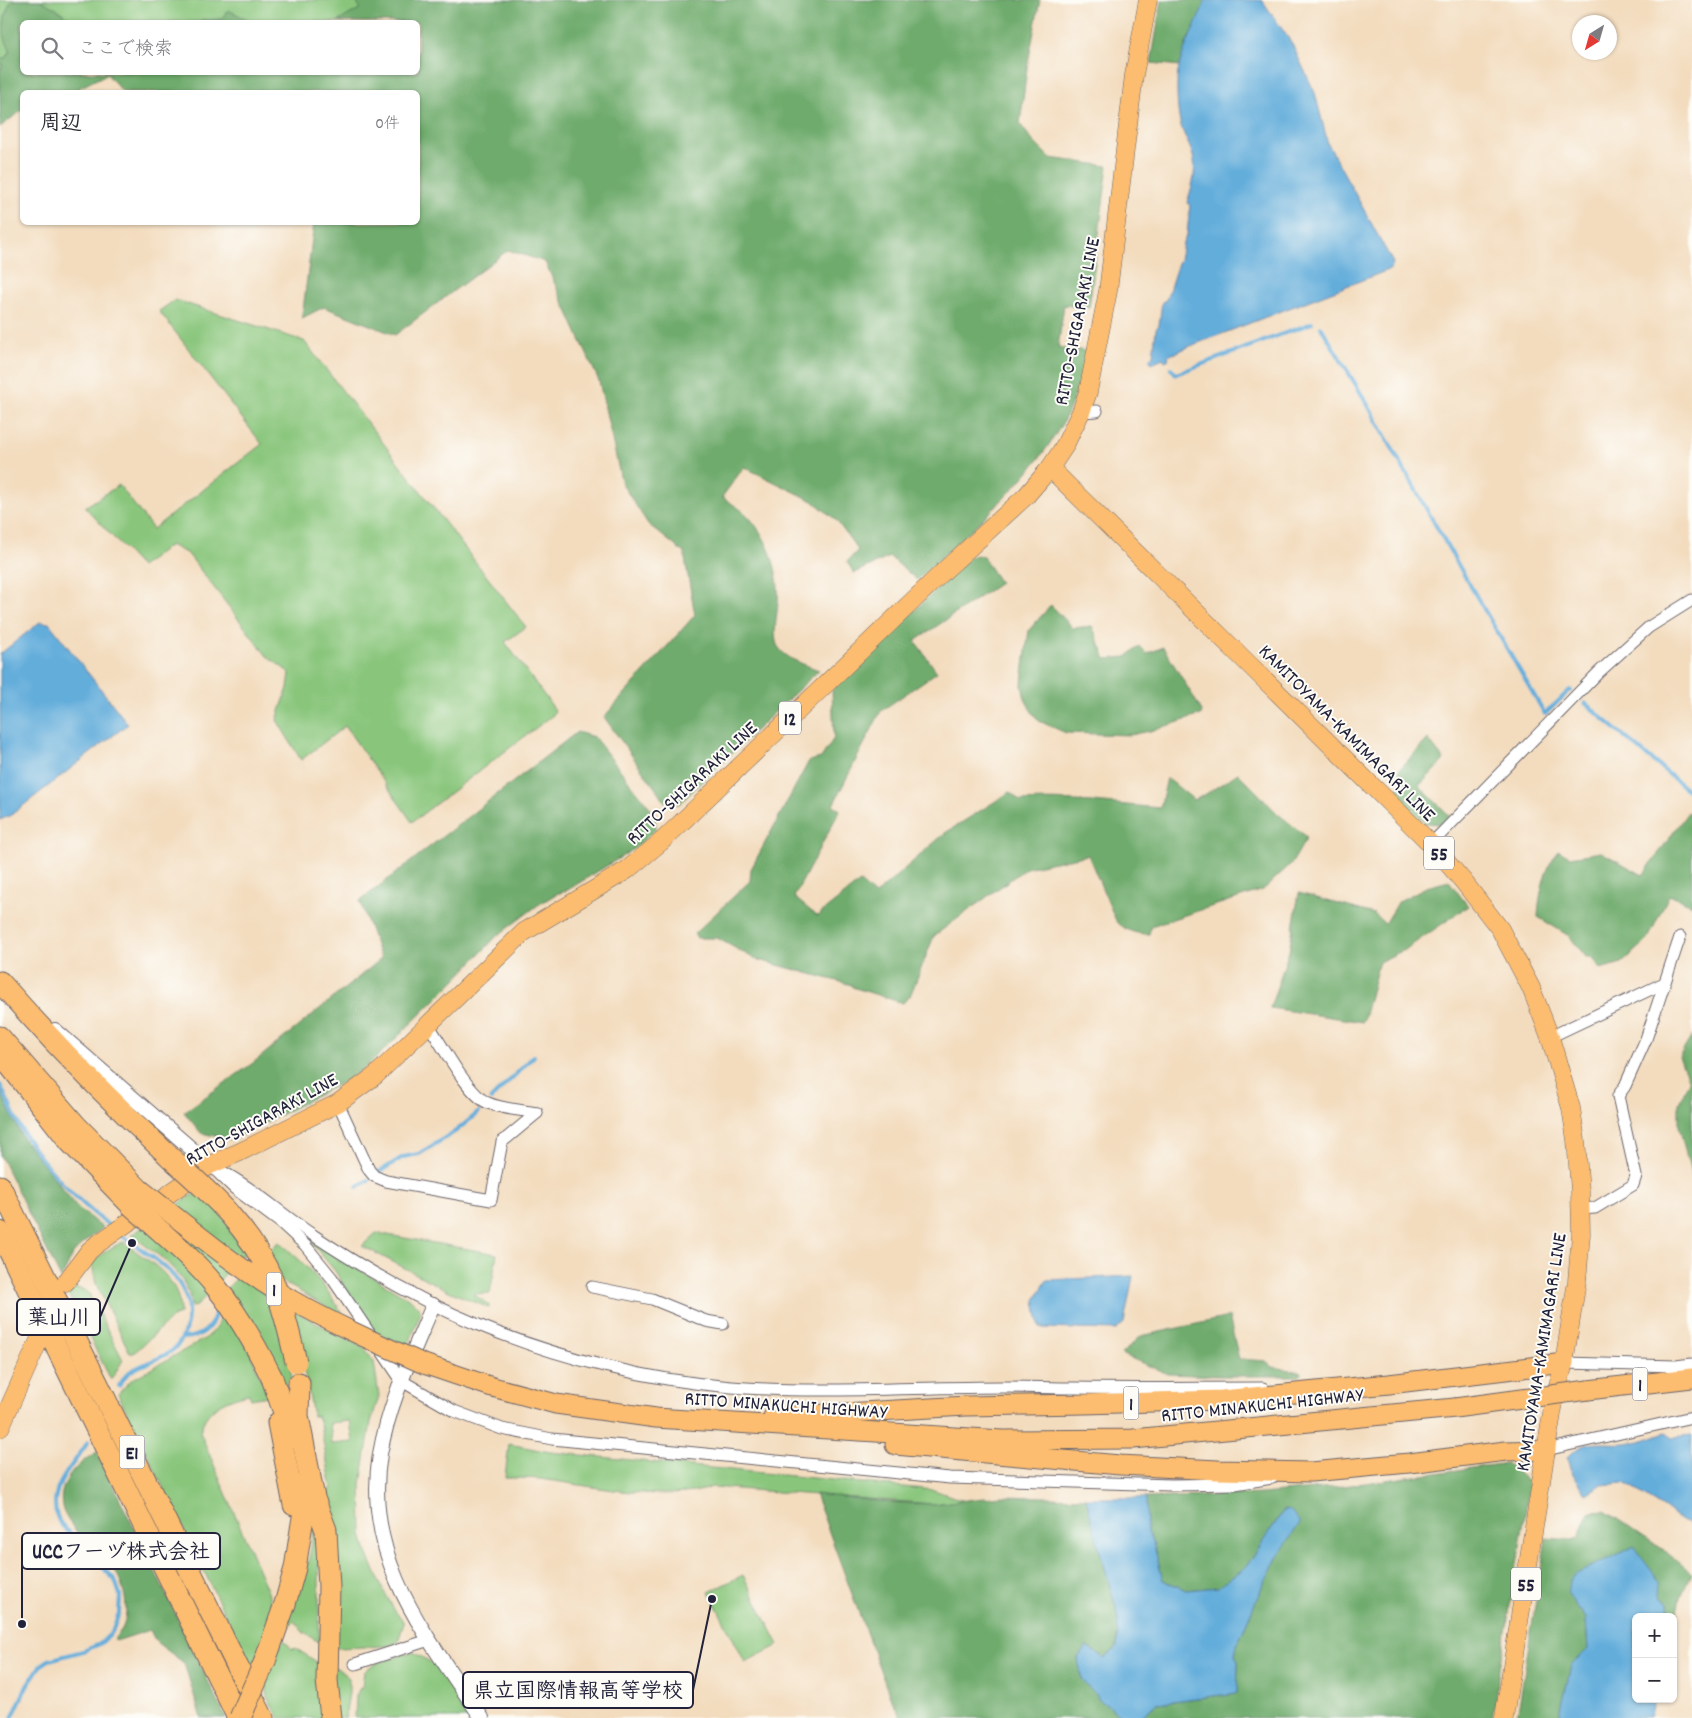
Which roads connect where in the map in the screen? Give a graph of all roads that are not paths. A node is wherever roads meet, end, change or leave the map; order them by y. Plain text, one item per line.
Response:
1 (1148, 0) edge
2 (1050, 468) junction
3 (1692, 600) edge
4 (1431, 844) junction
5 (1680, 937) dead end
6 (0, 982) edge
7 (1664, 983) junction
8 (428, 1024) junction
9 (1550, 1037) junction
10 (2, 1045) edge
11 (338, 1103) junction
12 (210, 1165) junction
13 (0, 1186) edge
14 (136, 1197) junction
15 (1581, 1209) junction
16 (0, 1232) edge
17 (66, 1282) dead end
18 (592, 1287) dead end
19 (433, 1305) junction
20 (723, 1324) dead end
21 (40, 1338) dead end
22 (1564, 1363) junction
23 (1692, 1364) edge
24 (1692, 1378) edge
25 (402, 1381) junction
26 (1284, 1394) junction
27 (1692, 1418) edge
28 (697, 1422) junction
29 (0, 1428) edge
30 (1546, 1450) junction
31 (1311, 1472) junction
32 (429, 1640) junction
33 (355, 1664) dead end
34 (239, 1718) edge
35 (263, 1718) edge
36 (331, 1718) edge
37 (482, 1718) edge
38 (1504, 1718) edge

1 - 2 main road, RITTO-SHIGARAKI LINE / 12
2 - 4 main road, KAMITOYAMA-KAMIMAGARI LINE / 55
2 - 8 main road, RITTO-SHIGARAKI LINE / 12
3 - 4 street
4 - 9 main road, KAMITOYAMA-KAMIMAGARI LINE / 55
5 - 7 street
6 - 12 street
6 - 36 highway, bridge
7 - 9 street
7 - 15 street
8 - 11 main road, RITTO-SHIGARAKI LINE / 12
8 - 11 street
9 - 15 main road, KAMITOYAMA-KAMIMAGARI LINE / 55
10 - 14 highway
11 - 12 main road, RITTO-SHIGARAKI LINE / 12
12 - 17 main road, RITTO-SHIGARAKI LINE / 12
12 - 19 street
12 - 25 street
13 - 35 highway, E1
14 - 28 highway, RITTO MINAKUCHI HIGHWAY / 1, bridge
14 - 34 highway, bridge
15 - 22 main road, KAMITOYAMA-KAMIMAGARI LINE / 55
16 - 34 highway, E1
18 - 20 street
19 - 25 street
19 - 26 street
21 - 29 main road
22 - 23 street
22 - 26 highway, 1
22 - 30 main road, KAMITOYAMA-KAMIMAGARI LINE / 55
24 - 28 highway, RITTO MINAKUCHI HIGHWAY / 1, bridge
25 - 31 street
25 - 32 street
26 - 28 highway, 1
27 - 30 street
28 - 31 highway, 1
30 - 31 highway, 1
30 - 38 main road, KAMITOYAMA-KAMIMAGARI LINE / 55
32 - 33 street
32 - 37 street

